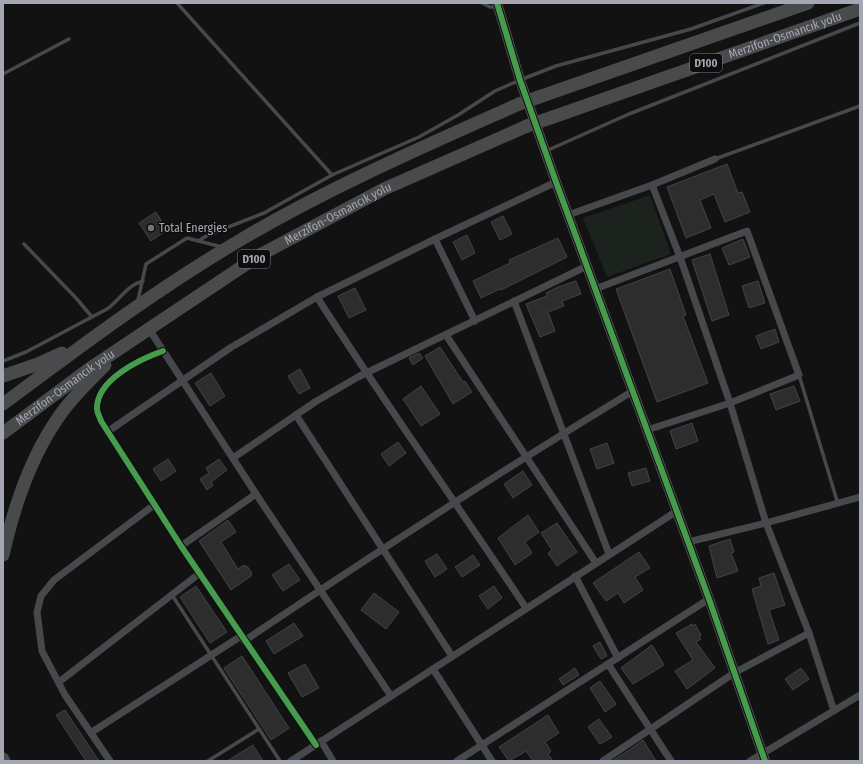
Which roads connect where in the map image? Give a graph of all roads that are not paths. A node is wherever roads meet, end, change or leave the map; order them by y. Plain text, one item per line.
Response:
1 (177, 3) edge
2 (482, 3) edge
3 (764, 3) edge
4 (808, 3) edge
5 (497, 5) edge
6 (860, 9) edge
7 (860, 23) edge
8 (69, 39) dead end
9 (3, 74) edge
10 (520, 80) junction
11 (860, 106) edge
12 (546, 152) junction
13 (714, 159) joint
14 (332, 175) junction
15 (556, 182) junction
16 (652, 185) junction
17 (568, 215) junction
18 (435, 239) junction
19 (198, 241) junction
20 (24, 244) dead end
21 (227, 248) junction
22 (680, 257) junction
23 (587, 266) junction
24 (143, 281) junction
25 (595, 289) junction
26 (317, 297) junction
27 (514, 301) junction
28 (137, 306) junction
29 (92, 317) junction
30 (475, 321) junction
31 (148, 329) junction
32 (446, 334) junction
33 (87, 341) junction
34 (126, 344) junction
35 (163, 351) junction
36 (3, 361) edge
37 (366, 374) junction
38 (799, 375) junction
39 (3, 376) edge
40 (181, 381) junction
41 (633, 391) junction
42 (730, 403) junction
43 (3, 404) edge
44 (296, 415) junction
45 (647, 430) junction
46 (107, 432) junction
47 (3, 433) edge
48 (564, 433) junction
49 (526, 456) junction
50 (233, 458) junction
51 (256, 494) junction
52 (860, 497) edge
53 (456, 502) junction
54 (838, 504) junction
55 (154, 505) junction
56 (677, 511) junction
57 (766, 523) junction
58 (688, 542) junction
59 (181, 546) junction
60 (382, 548) junction
61 (609, 554) junction
62 (3, 555) edge
63 (596, 563) junction
64 (200, 573) junction
65 (575, 576) junction
66 (320, 590) junction
67 (172, 595) junction
68 (709, 599) junction
69 (526, 608) junction
70 (809, 633) junction
71 (242, 638) junction
72 (211, 655) junction
73 (452, 656) junction
74 (618, 658) junction
75 (608, 664) junction
76 (433, 669) junction
77 (734, 673) junction
78 (59, 682) junction
79 (391, 696) junction
80 (860, 696) edge
81 (834, 711) junction
82 (259, 729) junction
83 (650, 730) junction
84 (92, 732) junction
85 (318, 743) junction
86 (482, 745) junction
87 (763, 757) edge
88 (110, 761) edge
89 (208, 761) edge
90 (280, 761) edge
91 (291, 761) edge
92 (333, 761) edge
93 (457, 761) edge
94 (492, 761) edge
95 (603, 761) edge
96 (671, 761) edge
97 (750, 761) edge

1 - 14 lane
2 - 5 lane
3 - 10 lane
4 - 21 highway, Merzifon-Osmancık yolu / D100, bridge
5 - 10 street
6 - 31 highway, Merzifon-Osmancık yolu / D100, bridge
7 - 12 lane
8 - 9 lane
10 - 12 street
10 - 14 lane
11 - 13 lane
12 - 15 street
13 - 16 street
14 - 19 lane
15 - 17 street
15 - 18 street
16 - 17 street
16 - 22 street
17 - 23 street
18 - 26 street
18 - 30 street
19 - 21 lane
19 - 24 lane
20 - 29 lane
21 - 28 highway, Merzifon-Osmancık yolu / D100
22 - 25 street
22 - 38 street
22 - 42 street
23 - 25 street
23 - 27 street
24 - 28 lane
24 - 29 lane
25 - 41 street
26 - 37 street
26 - 40 street
27 - 30 street
27 - 48 street
28 - 33 highway, Merzifon-Osmancık yolu / D100
29 - 36 lane
30 - 32 street
31 - 34 highway, Merzifon-Osmancık yolu / D100
31 - 35 street
32 - 37 street
32 - 49 street
33 - 39 highway
33 - 43 highway, Merzifon-Osmancık yolu / D100
34 - 47 highway, Merzifon-Osmancık yolu / D100
34 - 62 highway
35 - 40 street
35 - 46 street
37 - 44 street
37 - 53 street
38 - 42 street
38 - 54 lane
40 - 46 street
40 - 50 street
41 - 45 street
41 - 48 street
42 - 45 street
42 - 57 street
44 - 50 street
44 - 60 street
45 - 56 street
46 - 55 street
48 - 49 street
48 - 61 street
49 - 53 street
49 - 63 street
50 - 51 street
51 - 59 street
51 - 66 street
52 - 54 street
53 - 60 street
53 - 69 street
54 - 57 street
55 - 59 street
55 - 78 street
56 - 58 street
56 - 61 street
57 - 58 street
57 - 70 street
58 - 68 street
59 - 64 street
60 - 66 street
60 - 73 street
61 - 63 street
63 - 65 street
64 - 67 street
64 - 71 street
65 - 69 street
65 - 74 street
66 - 71 street
66 - 79 street
67 - 72 lane
67 - 78 street
68 - 74 street
68 - 77 street
69 - 73 street
70 - 77 street
70 - 81 street
71 - 72 street
71 - 85 street
72 - 82 lane
72 - 84 street
73 - 76 street
74 - 75 street
75 - 83 street
75 - 86 street
76 - 79 street
76 - 86 street
77 - 83 street
77 - 87 street
78 - 84 street
79 - 85 street
80 - 81 street
81 - 87 street
82 - 89 lane
82 - 90 lane
83 - 95 street
83 - 96 street
84 - 88 street
85 - 91 street
85 - 92 street
86 - 93 street
86 - 94 street
87 - 97 street

